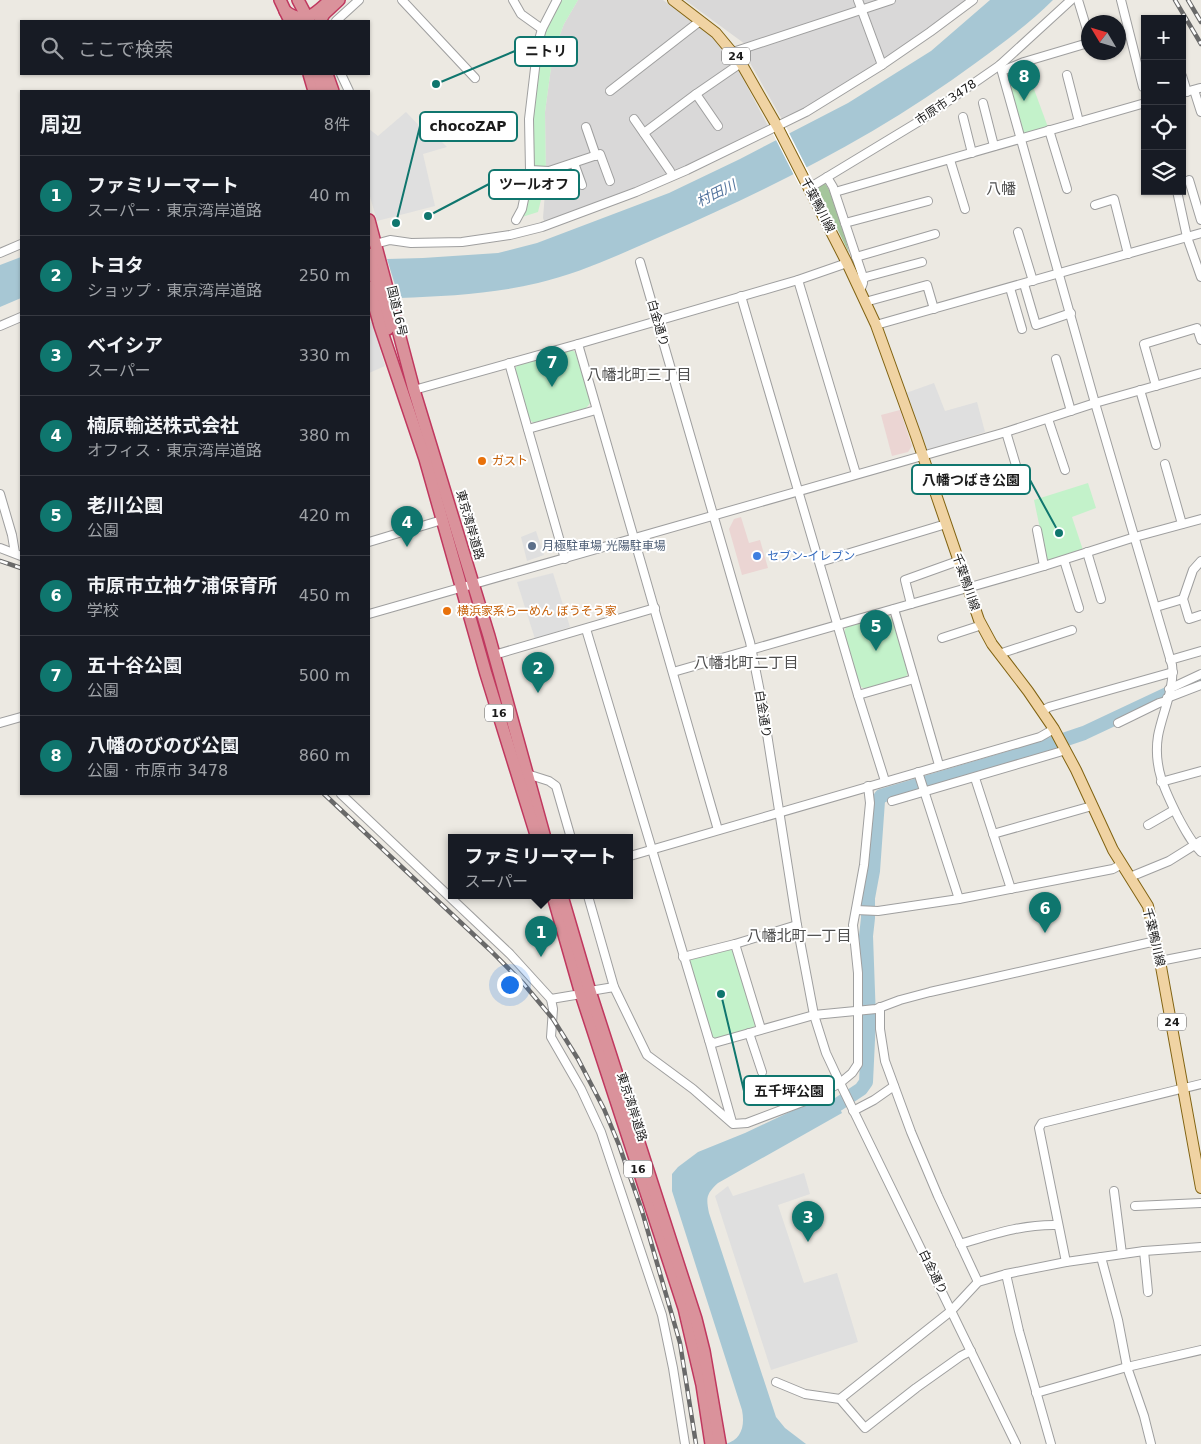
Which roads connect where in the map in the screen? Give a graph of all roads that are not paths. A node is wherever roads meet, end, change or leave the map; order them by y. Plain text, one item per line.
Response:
1 (280, 0) edge
2 (298, 0) edge
3 (319, 0) edge
4 (330, 0) edge
5 (339, 0) edge
6 (359, 0) edge
7 (402, 0) edge
8 (513, 0) edge
9 (557, 0) edge
10 (673, 0) edge
11 (858, 0) edge
12 (891, 0) edge
13 (973, 0) edge
14 (1070, 0) edge
15 (1078, 0) edge
16 (1121, 0) edge
17 (861, 10) junction
18 (1083, 15) edge
19 (287, 16) edge
20 (305, 18) edge
21 (321, 20) edge
22 (337, 20) edge
23 (700, 21) junction
24 (542, 29) junction
25 (1081, 45) edge
26 (733, 52) junction
27 (741, 63) junction
28 (882, 65) junction
29 (1001, 68) junction
30 (309, 75) edge
31 (318, 75) edge
32 (327, 75) edge
33 (341, 75) edge
34 (1067, 75) dead end
35 (475, 78) dead end
36 (1141, 79) edge
37 (314, 90) edge
38 (323, 90) edge
39 (332, 90) edge
40 (349, 90) edge
41 (1191, 90) edge
42 (610, 91) dead end
43 (696, 94) junction
44 (983, 103) dead end
45 (1141, 104) edge
46 (1201, 112) edge
47 (963, 117) dead end
48 (634, 119) dead end
49 (1079, 122) junction
50 (586, 126) dead end
51 (718, 126) dead end
52 (778, 127) junction
53 (1049, 130) junction
54 (644, 133) junction
55 (1021, 138) junction
56 (994, 146) junction
57 (972, 153) junction
58 (596, 156) junction
59 (950, 160) junction
60 (574, 163) junction
61 (530, 170) junction
62 (670, 171) dead end
63 (827, 177) junction
64 (1189, 180) dead end
65 (610, 181) dead end
66 (582, 185) dead end
67 (807, 185) junction
68 (1067, 188) dead end
69 (835, 192) junction
70 (1178, 195) edge
71 (928, 201) dead end
72 (1095, 204) dead end
73 (965, 209) dead end
74 (516, 220) dead end
75 (1201, 220) edge
76 (845, 223) junction
77 (370, 226) edge
78 (1018, 232) dead end
79 (1201, 233) edge
80 (935, 234) dead end
81 (1187, 237) junction
82 (20, 244) edge
83 (374, 249) edge
84 (0, 252) edge
85 (1128, 254) junction
86 (851, 260) junction
87 (640, 262) dead end
88 (922, 262) dead end
89 (1060, 273) junction
90 (1201, 277) edge
91 (798, 280) junction
92 (862, 280) junction
93 (1033, 281) junction
94 (1024, 284) junction
95 (1010, 288) junction
96 (370, 289) edge
97 (860, 291) junction
98 (741, 296) junction
99 (865, 302) junction
100 (934, 309) junction
101 (379, 310) edge
102 (1071, 313) junction
103 (20, 317) edge
104 (658, 321) junction
105 (876, 325) junction
106 (0, 326) edge
107 (1022, 329) dead end
108 (1201, 340) edge
109 (578, 344) junction
110 (1056, 359) dead end
111 (509, 363) junction
112 (1201, 373) edge
113 (397, 375) joint
114 (1156, 386) junction
115 (414, 390) junction
116 (1140, 390) junction
117 (1096, 403) junction
118 (596, 410) junction
119 (1071, 411) junction
120 (1048, 419) junction
121 (528, 428) junction
122 (1006, 432) junction
123 (1156, 444) dead end
124 (923, 456) junction
125 (1165, 464) dead end
126 (1064, 470) dead end
127 (856, 474) junction
128 (1021, 482) dead end
129 (799, 492) junction
130 (0, 494) edge
131 (714, 516) junction
132 (1201, 519) edge
133 (442, 520) junction
134 (946, 524) junction
135 (1182, 524) junction
136 (1037, 530) dead end
137 (1135, 537) junction
138 (634, 539) junction
139 (370, 542) edge
140 (0, 548) edge
141 (1088, 552) junction
142 (18, 554) edge
143 (565, 558) junction
144 (1064, 560) junction
145 (958, 561) junction
146 (820, 562) junction
147 (1201, 562) edge
148 (1044, 566) junction
149 (467, 586) junction
150 (967, 587) junction
151 (1101, 599) dead end
152 (1183, 599) junction
153 (910, 604) junction
154 (1156, 607) junction
155 (655, 608) junction
156 (1079, 608) dead end
157 (894, 609) junction
158 (370, 614) edge
159 (1201, 615) edge
160 (838, 625) junction
161 (982, 625) junction
162 (586, 629) junction
163 (1072, 630) dead end
164 (942, 638) dead end
165 (751, 649) junction
166 (1201, 651) edge
167 (1000, 654) junction
168 (494, 655) junction
169 (1170, 660) junction
170 (673, 672) junction
171 (1173, 672) junction
172 (1201, 674) edge
173 (914, 679) junction
174 (1201, 685) edge
175 (858, 695) junction
176 (1168, 695) junction
177 (1042, 711) junction
178 (20, 717) edge
179 (0, 723) edge
180 (1118, 723) dead end
181 (1054, 729) junction
182 (1063, 745) junction
183 (939, 766) junction
184 (918, 772) junction
185 (1201, 772) edge
186 (527, 774) junction
187 (975, 778) junction
188 (885, 781) junction
189 (1161, 782) junction
190 (868, 786) junction
191 (925, 792) junction
192 (342, 795) edge
193 (892, 801) dead end
194 (1092, 806) junction
195 (1174, 810) junction
196 (780, 812) junction
197 (1148, 825) dead end
198 (718, 830) junction
199 (536, 834) edge
200 (544, 834) edge
201 (570, 834) edge
202 (993, 834) junction
203 (1198, 843) edge
204 (652, 850) junction
205 (1201, 852) edge
206 (633, 855) edge
207 (1122, 864) junction
208 (1130, 877) junction
209 (1011, 889) junction
210 (448, 895) edge
211 (452, 899) edge
212 (554, 899) edge
213 (563, 899) edge
214 (589, 899) edge
215 (959, 899) junction
216 (856, 910) junction
217 (797, 925) junction
218 (1156, 941) junction
219 (734, 944) junction
220 (1201, 953) edge
221 (683, 956) junction
222 (1160, 961) junction
223 (614, 986) junction
224 (586, 992) junction
225 (551, 999) junction
226 (878, 1008) junction
227 (860, 1010) junction
228 (814, 1014) junction
229 (761, 1029) junction
230 (749, 1033) junction
231 (708, 1040) junction
232 (762, 1072) dead end
233 (840, 1083) junction
234 (1201, 1084) edge
235 (894, 1086) junction
236 (1182, 1088) junction
237 (853, 1111) junction
238 (732, 1124) junction
239 (1201, 1188) edge
240 (1114, 1191) dead end
241 (1201, 1203) edge
242 (1135, 1206) dead end
243 (1058, 1225) junction
244 (960, 1244) junction
245 (1201, 1247) edge
246 (1144, 1251) junction
247 (1122, 1254) junction
248 (1101, 1257) junction
249 (1066, 1262) junction
250 (1006, 1274) junction
251 (978, 1282) junction
252 (1148, 1292) dead end
253 (951, 1310) junction
254 (1201, 1350) edge
255 (971, 1351) junction
256 (1127, 1367) junction
257 (776, 1382) dead end
258 (1036, 1393) junction
259 (840, 1399) junction
260 (1013, 1443) edge
261 (685, 1444) edge
262 (712, 1444) edge
263 (720, 1444) edge
264 (1051, 1444) edge
265 (1151, 1444) edge

1 - 19 highway
2 - 20 highway
3 - 20 highway
4 - 20 highway
5 - 21 highway
6 - 22 street
7 - 35 street
8 - 24 street
9 - 24 street
10 - 23 main road, 千葉鴨川線 / 24
11 - 17 street
12 - 17 street
13 - 28 street
14 - 29 street, 市原市 3478
15 - 18 street
16 - 36 street
17 - 26 street
17 - 28 street
19 - 20 highway
23 - 26 main road, 千葉鴨川線 / 24
23 - 42 street
24 - 61 street
25 - 29 street
26 - 27 main road, 千葉鴨川線 / 24
27 - 43 street
27 - 52 main road, 千葉鴨川線 / 24
28 - 52 street
29 - 55 street
29 - 63 street, 市原市 3478
30 - 37 highway
31 - 38 highway
32 - 39 highway
33 - 40 street
34 - 49 street
41 - 46 street
43 - 51 street
43 - 54 street
44 - 56 street
45 - 49 street
47 - 57 street
48 - 54 street
49 - 53 street
50 - 58 street
52 - 67 main road, 千葉鴨川線 / 24
52 - 83 street
53 - 55 street
53 - 68 street
54 - 62 street
55 - 56 street
55 - 89 street
56 - 57 street
57 - 59 street
58 - 60 street
58 - 65 street
59 - 69 street
59 - 73 street
60 - 61 street
60 - 66 street
61 - 74 street
63 - 67 street, 市原市 3478
63 - 69 street
64 - 75 street
67 - 86 main road, 千葉鴨川線 / 24
69 - 76 street
70 - 81 street
71 - 76 street
72 - 85 street
76 - 86 street
77 - 83 highway, 東京湾岸道路 / 16
78 - 93 street
79 - 81 street
80 - 86 street
81 - 85 street
81 - 90 street
82 - 84 street
83 - 101 highway, 東京湾岸道路 / 16
85 - 89 street
86 - 91 street
86 - 92 street
86 - 97 main road, 千葉鴨川線 / 24
87 - 104 street, 白金通り
88 - 92 street
89 - 93 street
89 - 102 street
91 - 98 street
91 - 127 street
92 - 97 street
93 - 94 street
94 - 95 street
94 - 102 street
95 - 100 street
95 - 107 street
96 - 101 highway, 東京湾岸道路 / 16
97 - 99 main road, 千葉鴨川線 / 24
98 - 104 street
98 - 129 street
99 - 100 street
99 - 105 main road, 千葉鴨川線 / 24
100 - 105 street
101 - 113 highway, 国道16号 / 16
101 - 115 highway, 東京湾岸道路 / 16
102 - 117 street
103 - 106 street
104 - 109 street
104 - 131 street, 白金通り
105 - 124 main road, 千葉鴨川線 / 24
108 - 114 street
109 - 111 street
109 - 118 street
110 - 119 street
111 - 115 street
111 - 121 street
112 - 114 street
113 - 133 highway, 東京湾岸道路 / 16
114 - 116 street
115 - 149 highway, 東京湾岸道路 / 16
116 - 117 street
116 - 123 street
117 - 119 street
117 - 137 street
118 - 121 street
118 - 138 street
119 - 120 street
120 - 122 street
120 - 126 street
121 - 143 street
122 - 124 street
122 - 128 street
124 - 127 street
124 - 134 main road, 千葉鴨川線 / 24
125 - 135 street
127 - 129 street
129 - 131 street
129 - 146 street
130 - 142 street
131 - 138 street
131 - 165 street, 白金通り
132 - 135 street
133 - 139 street
133 - 149 highway, 東京湾岸道路 / 16
134 - 145 main road, 千葉鴨川線 / 24
134 - 146 street
135 - 137 street
136 - 148 street
137 - 141 street
137 - 154 street
138 - 143 street
138 - 155 street
140 - 142 street
141 - 144 street
141 - 151 street
143 - 149 street
144 - 148 street
144 - 156 street
145 - 150 main road, 千葉鴨川線 / 24
145 - 153 street
146 - 160 street
147 - 152 street
148 - 150 street
149 - 158 street
149 - 168 highway, 東京湾岸道路 / 16
149 - 199 highway, 東京湾岸道路 / 16
150 - 153 street
150 - 161 main road, 千葉鴨川線 / 24
152 - 154 street
152 - 159 street
153 - 157 street
154 - 169 street
155 - 162 street
155 - 170 street
157 - 160 street
157 - 173 street
160 - 165 street
160 - 175 street
161 - 164 street
161 - 167 main road, 千葉鴨川線 / 24
162 - 168 street
162 - 204 street
163 - 167 street
165 - 170 street
165 - 196 street, 白金通り
166 - 169 street
167 - 177 main road, 千葉鴨川線 / 24
168 - 186 highway, 東京湾岸道路 / 16
169 - 171 street
170 - 198 street
171 - 176 street
171 - 177 street
172 - 176 street
173 - 175 street
173 - 183 street
174 - 176 street
175 - 188 street
176 - 180 street
176 - 189 street
177 - 181 main road, 千葉鴨川線 / 24
178 - 179 street
181 - 182 main road, 千葉鴨川線 / 24
181 - 183 street
182 - 187 street
182 - 194 main road, 千葉鴨川線 / 24
183 - 184 street
184 - 188 street
184 - 191 street
185 - 189 street
186 - 200 highway, 東京湾岸道路 / 16
186 - 201 street
187 - 191 street
187 - 202 street
188 - 190 street
189 - 195 street
190 - 196 street
190 - 216 street
191 - 193 street
191 - 215 street
192 - 210 street
194 - 202 street
194 - 207 main road, 千葉鴨川線 / 24
195 - 197 street
195 - 203 street
196 - 198 street
196 - 217 street, 白金通り
198 - 204 street
202 - 209 street
203 - 205 street
203 - 208 street
204 - 206 street
204 - 221 street
207 - 208 main road, 千葉鴨川線 / 24
207 - 209 street
208 - 218 main road, 千葉鴨川線 / 24
209 - 215 street
211 - 225 street
212 - 224 highway, 東京湾岸道路 / 16
213 - 224 highway, 東京湾岸道路 / 16
214 - 223 street
215 - 216 street
216 - 227 street
217 - 219 street
217 - 228 street, 白金通り
218 - 222 main road, 千葉鴨川線 / 24
218 - 226 street
219 - 221 street
219 - 229 street
220 - 222 street
221 - 231 street
222 - 236 main road, 千葉鴨川線 / 24
223 - 224 street
223 - 238 street
224 - 225 street
224 - 262 highway, 東京湾岸道路 / 16
224 - 263 highway, 東京湾岸道路 / 16
225 - 261 street
226 - 227 street
226 - 235 street
227 - 228 street
227 - 233 street
228 - 229 street
228 - 233 street, 白金通り
229 - 230 street
230 - 231 street
230 - 232 street
231 - 238 street
233 - 237 street, 白金通り
233 - 238 street
234 - 236 street
235 - 237 street
235 - 244 street
236 - 239 main road, 千葉鴨川線 / 24
236 - 243 street
237 - 253 street, 白金通り
240 - 247 street
241 - 242 street
243 - 244 street
243 - 249 street
244 - 251 street
245 - 246 street
246 - 247 street
246 - 252 street
247 - 248 street
248 - 249 street
248 - 256 street
249 - 250 street
250 - 251 street
250 - 258 street
251 - 253 street
253 - 255 street, 白金通り
253 - 259 street
254 - 256 street
255 - 259 street
255 - 260 street, 白金通り
256 - 258 street
256 - 265 street
257 - 259 street
258 - 264 street

